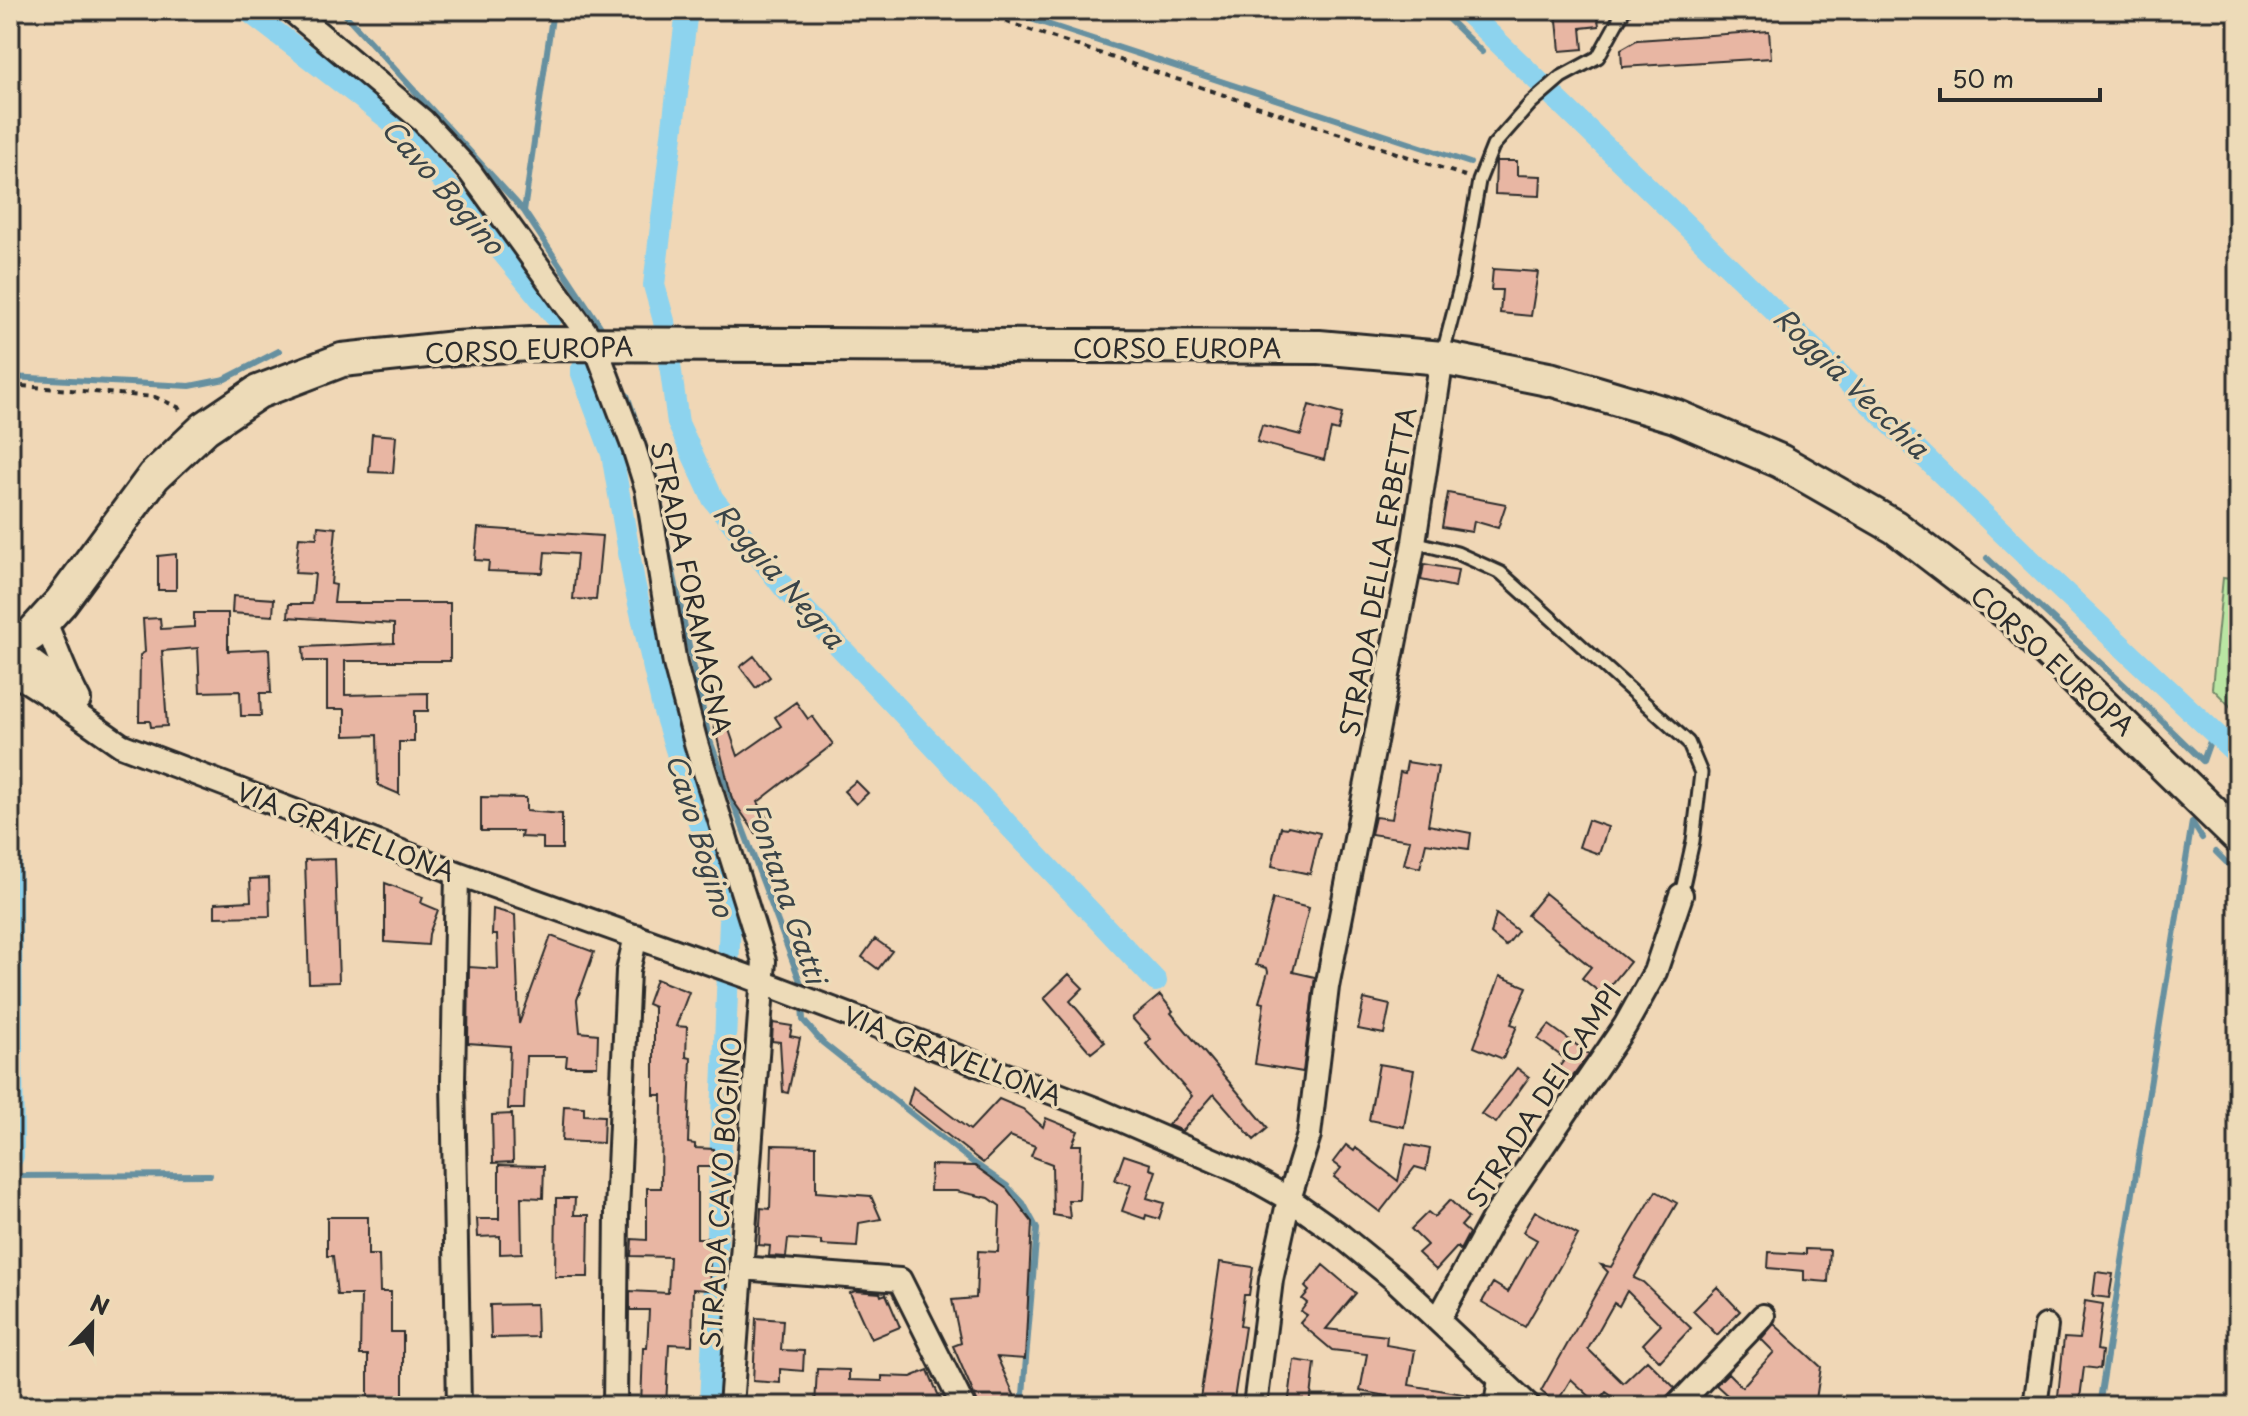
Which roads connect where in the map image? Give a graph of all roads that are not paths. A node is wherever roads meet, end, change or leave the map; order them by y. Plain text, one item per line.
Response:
1 (291, 10) edge
2 (1624, 10) edge
3 (595, 345) junction
4 (1442, 358) junction
5 (1414, 542) junction
6 (53, 611) junction
7 (11, 657) edge
8 (92, 727) junction
9 (2238, 837) edge
10 (457, 873) junction
11 (1681, 895) joint
12 (636, 936) junction
13 (755, 980) junction
14 (1289, 1199) junction
15 (741, 1268) junction
16 (1763, 1316) dead end
17 (1438, 1320) junction
18 (2046, 1326) dead end
19 (1500, 1378) junction
20 (459, 1406) edge
21 (615, 1406) edge
22 (731, 1406) edge
23 (963, 1406) edge
24 (1255, 1406) edge
25 (1496, 1406) edge
26 (1529, 1406) edge
27 (1677, 1406) edge
28 (2035, 1406) edge

1 - 3 street, STRADA FORAMAGNA
2 - 4 lane, STRADA DELLA ERBETTA
3 - 4 main road, CORSO EUROPA
3 - 6 main road, CORSO EUROPA
3 - 13 street, STRADA FORAMAGNA
4 - 5 street, STRADA DELLA ERBETTA
4 - 9 main road, CORSO EUROPA
5 - 11 lane
5 - 14 street, STRADA DELLA ERBETTA
6 - 7 main road, VIA GRAVELLONA
6 - 8 street
7 - 8 street, VIA GRAVELLONA
8 - 10 street, VIA GRAVELLONA
10 - 12 street, VIA GRAVELLONA
10 - 20 street
11 - 17 street, STRADA DEI CAMPI
12 - 13 street, VIA GRAVELLONA
12 - 21 street
13 - 14 street, VIA GRAVELLONA
13 - 15 street, STRADA CAVO BOGINO
14 - 17 street, VIA GRAVELLONA
14 - 24 street, STRADA DELLA ERBETTA
15 - 22 street, STRADA CAVO BOGINO
15 - 23 street
16 - 27 street
17 - 19 street, VIA GRAVELLONA
18 - 28 street
19 - 25 street
19 - 26 street, VIA GRAVELLONA

